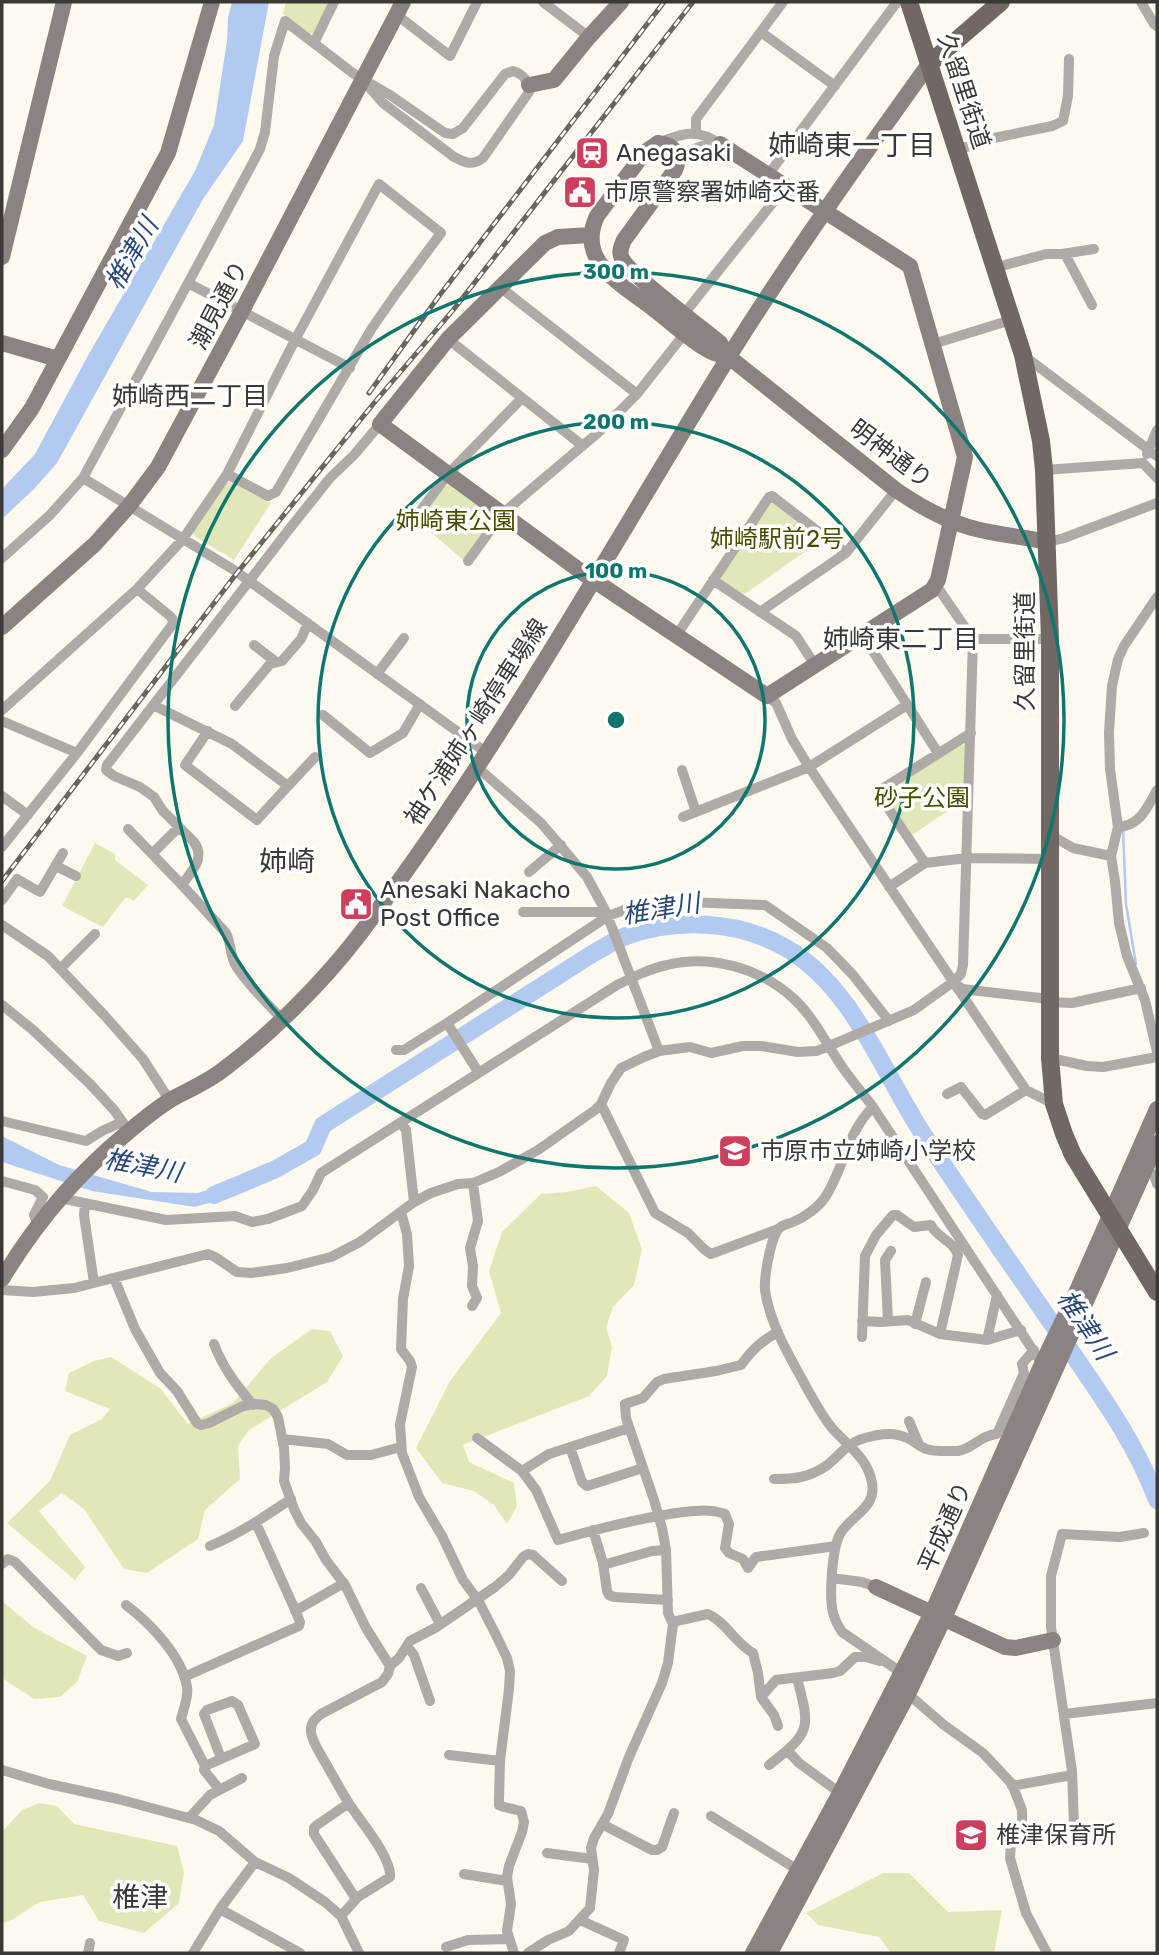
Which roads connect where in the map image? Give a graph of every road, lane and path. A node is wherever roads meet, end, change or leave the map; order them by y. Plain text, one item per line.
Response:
1 (64, 2) edge
2 (212, 2) edge
3 (334, 2) edge
4 (477, 2) edge
5 (543, 2) edge
6 (621, 2) edge
7 (783, 2) edge
8 (905, 2) edge
9 (1001, 2) edge
10 (1141, 2) edge
11 (400, 8) edge
12 (1157, 26) edge
13 (761, 32) junction
14 (589, 37) junction
15 (314, 43) junction
16 (1069, 59) dead end
17 (929, 64) junction
18 (363, 80) junction
19 (529, 85) junction
20 (835, 86) junction
21 (696, 132) junction
22 (658, 143) junction
23 (720, 144) junction
24 (957, 150) junction
25 (678, 155) junction
26 (768, 175) junction
27 (786, 186) junction
28 (825, 211) junction
29 (590, 235) junction
30 (1094, 249) dead end
31 (1065, 254) junction
32 (2, 257) edge
33 (994, 268) junction
34 (188, 284) junction
35 (500, 288) junction
36 (1091, 305) dead end
37 (242, 311) junction
38 (684, 314) junction
39 (1011, 320) junction
40 (685, 333) junction
41 (295, 340) junction
42 (448, 340) junction
43 (2, 343) edge
44 (933, 344) junction
45 (1023, 355) junction
46 (729, 357) junction
47 (58, 359) junction
48 (350, 368) junction
49 (636, 394) junction
50 (522, 398) junction
51 (380, 424) junction
52 (1157, 430) edge
53 (583, 446) junction
54 (2, 450) edge
55 (1153, 453) edge
56 (1143, 463) junction
57 (1044, 470) junction
58 (227, 474) junction
59 (448, 474) junction
60 (83, 478) junction
61 (1157, 478) edge
62 (896, 490) junction
63 (1157, 503) edge
64 (130, 506) junction
65 (502, 514) junction
66 (415, 517) dead end
67 (952, 521) junction
68 (183, 539) junction
69 (1048, 542) junction
70 (846, 553) junction
71 (2, 558) edge
72 (468, 561) dead end
73 (713, 580) junction
74 (249, 581) junction
75 (594, 581) junction
76 (936, 585) junction
77 (137, 589) junction
78 (1157, 597) edge
79 (760, 612) junction
80 (307, 623) junction
81 (2, 627) edge
82 (862, 634) junction
83 (676, 636) junction
84 (404, 638) dead end
85 (973, 639) junction
86 (1050, 639) junction
87 (254, 645) dead end
88 (276, 662) junction
89 (815, 664) junction
90 (377, 674) junction
91 (767, 696) junction
92 (420, 704) junction
93 (153, 705) junction
94 (907, 705) junction
95 (235, 706) dead end
96 (2, 710) edge
97 (323, 715) dead end
98 (2, 721) edge
99 (208, 731) junction
100 (971, 733) junction
101 (77, 753) junction
102 (487, 753) junction
103 (939, 753) junction
104 (313, 763) dead end
105 (477, 767) junction
106 (808, 767) junction
107 (682, 770) dead end
108 (288, 786) junction
109 (1157, 790) edge
110 (2, 796) edge
111 (695, 812) junction
112 (28, 815) junction
113 (683, 817) dead end
114 (178, 827) junction
115 (1118, 827) junction
116 (128, 829) dead end
117 (1049, 834) junction
118 (561, 845) junction
119 (2, 847) edge
120 (63, 853) dead end
121 (153, 853) junction
122 (1111, 856) junction
123 (967, 858) junction
124 (1049, 859) junction
125 (925, 863) junction
126 (56, 866) junction
127 (529, 872) dead end
128 (76, 876) dead end
129 (182, 885) junction
130 (889, 887) junction
131 (2, 900) edge
132 (523, 912) dead end
133 (607, 914) junction
134 (2, 925) edge
135 (96, 934) dead end
136 (60, 969) junction
137 (631, 978) junction
138 (953, 982) junction
139 (1141, 988) junction
140 (1049, 1001) junction
141 (2, 1005) edge
142 (282, 1018) junction
143 (890, 1021) junction
144 (447, 1023) junction
145 (830, 1047) junction
146 (396, 1050) dead end
147 (659, 1051) junction
148 (1157, 1055) edge
149 (1050, 1058) junction
150 (479, 1073) junction
151 (1026, 1090) junction
152 (947, 1094) dead end
153 (170, 1101) junction
154 (601, 1104) junction
155 (1054, 1104) junction
156 (873, 1107) junction
157 (1157, 1109) edge
158 (2, 1121) edge
159 (401, 1123) junction
160 (126, 1127) junction
161 (1157, 1143) edge
162 (1146, 1170) junction
163 (2, 1181) edge
164 (473, 1183) junction
165 (1157, 1184) edge
166 (60, 1198) junction
167 (414, 1202) junction
168 (85, 1203) junction
169 (401, 1212) junction
170 (942, 1212) junction
171 (1114, 1221) junction
172 (931, 1225) junction
173 (38, 1226) junction
174 (778, 1229) junction
175 (891, 1251) dead end
176 (114, 1278) junction
177 (2, 1279) edge
178 (926, 1282) dead end
179 (94, 1283) junction
180 (2, 1290) edge
181 (1157, 1293) edge
182 (997, 1295) junction
183 (472, 1306) dead end
184 (862, 1321) junction
185 (888, 1321) junction
186 (915, 1324) junction
187 (1021, 1330) junction
188 (778, 1332) junction
189 (940, 1334) junction
190 (862, 1337) dead end
191 (987, 1340) junction
192 (214, 1344) dead end
193 (1043, 1361) junction
194 (253, 1405) junction
195 (909, 1422) dead end
196 (629, 1428) junction
197 (477, 1438) dead end
198 (282, 1439) junction
199 (850, 1444) junction
200 (919, 1446) junction
201 (401, 1447) junction
202 (570, 1447) junction
203 (643, 1468) junction
204 (522, 1471) junction
205 (774, 1479) dead end
206 (290, 1499) junction
207 (658, 1515) junction
208 (256, 1523) junction
209 (593, 1530) junction
210 (1144, 1533) dead end
211 (210, 1546) dead end
212 (836, 1546) junction
213 (666, 1550) junction
214 (2, 1564) edge
215 (603, 1565) junction
216 (832, 1577) junction
217 (562, 1581) dead end
218 (344, 1583) junction
219 (876, 1587) joint
220 (421, 1588) dead end
221 (478, 1600) junction
222 (668, 1601) junction
223 (126, 1605) dead end
224 (295, 1611) junction
225 (938, 1615) junction
226 (672, 1622) junction
227 (440, 1624) junction
228 (1053, 1640) junction
229 (407, 1646) junction
230 (127, 1653) dead end
231 (886, 1661) junction
232 (390, 1666) junction
233 (902, 1673) junction
234 (184, 1677) junction
235 (797, 1678) junction
236 (908, 1694) junction
237 (761, 1698) junction
238 (430, 1701) dead end
239 (1157, 1703) edge
240 (1064, 1714) junction
241 (778, 1726) dead end
242 (788, 1751) junction
243 (449, 1755) dead end
244 (221, 1758) junction
245 (500, 1762) junction
246 (769, 1765) dead end
247 (205, 1766) junction
248 (2, 1770) edge
249 (1072, 1775) junction
250 (242, 1778) dead end
251 (1012, 1786) junction
252 (219, 1789) junction
253 (840, 1793) junction
254 (349, 1803) junction
255 (674, 1813) dead end
256 (711, 1816) dead end
257 (188, 1818) junction
258 (603, 1824) junction
259 (1016, 1833) junction
260 (547, 1853) dead end
261 (592, 1859) junction
262 (255, 1862) junction
263 (798, 1870) junction
264 (464, 1874) dead end
265 (507, 1881) junction
266 (356, 1899) junction
267 (220, 1909) junction
268 (341, 1916) junction
269 (580, 1920) junction
270 (509, 1940) junction
271 (446, 1947) dead end
272 (192, 1953) edge
273 (300, 1953) edge
274 (359, 1953) edge
275 (514, 1953) edge
276 (528, 1953) edge
277 (619, 1953) edge
278 (753, 1953) edge
279 (770, 1953) edge
280 (1047, 1953) edge

1 - 32 street
2 - 47 street
3 - 15 street
4 - 11 street
5 - 14 street
6 - 14 street
7 - 13 street
8 - 17 main road, 久留里街道
8 - 20 street
9 - 17 main road
10 - 12 street
11 - 18 street, 潮見通り
13 - 20 street
13 - 21 street
14 - 19 street
15 - 18 street
15 - 34 street
16 - 24 street
17 - 24 main road, 久留里街道
17 - 28 street, 袖ケ浦姉ヶ崎停車場線
18 - 19 street
18 - 19 street
18 - 37 street, 潮見通り
20 - 26 street
21 - 22 street
21 - 23 street
22 - 25 street
22 - 29 street
23 - 25 street
23 - 26 street
24 - 33 main road, 久留里街道
25 - 38 street, 明神通り
26 - 27 street
27 - 28 street
27 - 38 street
28 - 44 street
28 - 46 street, 袖ケ浦姉ヶ崎停車場線
29 - 35 street
29 - 40 street, 明神通り
30 - 31 street
31 - 33 street
31 - 36 street
33 - 39 main road, 久留里街道
34 - 37 street
34 - 60 street
35 - 42 street
35 - 49 street
37 - 41 street
37 - 64 street, 潮見通り
38 - 46 street, 明神通り
39 - 44 street
39 - 45 main road, 久留里街道
40 - 46 street, 明神通り
40 - 49 street
41 - 48 street
41 - 48 street
41 - 58 street
42 - 50 street
42 - 51 street
43 - 47 street
44 - 67 street
45 - 55 street
45 - 57 main road, 久留里街道
46 - 62 street, 明神通り
46 - 75 street, 袖ケ浦姉ヶ崎停車場線
47 - 54 street
48 - 58 street
49 - 53 street
50 - 53 street
50 - 59 street
51 - 59 street
51 - 74 street
52 - 55 street
53 - 65 street
55 - 56 street
56 - 57 street
56 - 61 street
57 - 69 main road, 久留里街道
58 - 68 street
59 - 65 street
59 - 66 street
60 - 64 street
60 - 71 street
62 - 67 street, 明神通り
62 - 70 street
63 - 69 street
64 - 68 street
64 - 81 street, 潮見通り
65 - 72 street
65 - 75 street
67 - 69 street, 明神通り
67 - 76 street
68 - 74 street
68 - 77 street
69 - 86 main road, 久留里街道
70 - 73 street
70 - 79 street
73 - 79 street
73 - 83 street
74 - 80 street
74 - 93 street
75 - 83 street
75 - 102 street, 袖ケ浦姉ヶ崎停車場線
76 - 82 street
76 - 85 street
77 - 96 street
77 - 101 street
78 - 115 street
79 - 89 street
80 - 88 street
80 - 90 street
82 - 89 street
82 - 94 street
83 - 91 street
84 - 90 street
85 - 86 street
85 - 100 street
86 - 117 main road, 久留里街道
87 - 88 street
88 - 95 street
89 - 91 street
90 - 92 street
91 - 106 street
92 - 97 street
92 - 102 street
93 - 99 street
93 - 114 street
94 - 103 street
94 - 106 street
98 - 101 street
99 - 108 street
99 - 108 street
100 - 103 street
100 - 123 street
101 - 112 street
102 - 105 street, 袖ケ浦姉ヶ崎停車場線
103 - 125 street
104 - 108 street
105 - 118 street
105 - 142 street, 袖ケ浦姉ヶ崎停車場線
106 - 111 street
106 - 130 street
107 - 111 street
109 - 115 street
110 - 112 street
111 - 113 street
112 - 119 street
114 - 121 street
114 - 129 street
115 - 122 street
116 - 121 street
117 - 122 street
117 - 124 main road, 久留里街道
118 - 127 street
118 - 133 street
120 - 126 street
121 - 129 street
122 - 139 street
123 - 124 street
123 - 125 street
123 - 138 street
124 - 140 main road, 久留里街道
125 - 130 street
126 - 128 street
126 - 131 street
129 - 142 street
130 - 138 street
132 - 133 street
133 - 137 street
133 - 143 street
133 - 144 street
134 - 136 street
135 - 136 street
136 - 153 street
137 - 145 street
137 - 147 street
137 - 150 street
138 - 140 street
138 - 143 street
138 - 151 street
139 - 140 street
139 - 148 street
140 - 149 main road, 久留里街道
141 - 160 street
142 - 153 street, 袖ケ浦姉ヶ崎停車場線
143 - 145 street
144 - 146 street
144 - 150 street
145 - 147 street
145 - 156 street
147 - 154 street
148 - 149 street
149 - 155 main road, 久留里街道
150 - 159 street
151 - 152 street
151 - 155 street
153 - 160 street, 袖ケ浦姉ヶ崎停車場線
154 - 164 street
154 - 174 street
155 - 171 main road, 久留里街道
156 - 170 street
156 - 174 street
157 - 171 street, 平成通り
158 - 160 street
159 - 167 street
159 - 168 street
160 - 166 street, 袖ケ浦姉ヶ崎停車場線
161 - 162 street, 平成通り
162 - 165 street
162 - 171 street, 平成通り
163 - 173 street
164 - 167 street
164 - 183 street
166 - 168 street
166 - 173 street, 袖ケ浦姉ヶ崎停車場線
167 - 169 street
168 - 179 street
169 - 176 street
169 - 201 street
170 - 172 street
170 - 182 street
171 - 181 main road, 久留里街道
171 - 193 street, 平成通り
171 - 193 street, 平成通り
172 - 184 street
172 - 189 street
173 - 177 street, 袖ケ浦姉ヶ崎停車場線
174 - 188 street
175 - 185 street
176 - 179 street
176 - 194 street
178 - 186 street
179 - 180 street
182 - 187 street
182 - 191 street
184 - 185 street
184 - 190 street
185 - 186 street
186 - 189 street
187 - 191 street
187 - 193 street
188 - 196 street
188 - 199 street
189 - 191 street
192 - 194 street
193 - 200 street
193 - 225 street, 平成通り
194 - 198 street
195 - 200 street
196 - 202 street
196 - 203 street
197 - 204 street
198 - 201 street
198 - 206 street
199 - 200 street
199 - 205 street
199 - 212 street
201 - 221 street
202 - 203 street
202 - 204 street
203 - 207 street
204 - 209 street
206 - 208 street
206 - 218 street
207 - 209 street
207 - 212 street
207 - 213 street
208 - 211 street
208 - 224 street
209 - 215 street
210 - 228 street
212 - 216 street
213 - 215 street
213 - 222 street
214 - 230 street
215 - 222 street
216 - 219 street
216 - 231 street
217 - 221 street
218 - 224 street
218 - 232 street
219 - 225 street
220 - 227 street
221 - 227 street
221 - 245 street
222 - 226 street
223 - 234 street
224 - 234 street
225 - 228 street
225 - 233 street, 平成通り
225 - 236 street, 平成通り
226 - 237 street
226 - 258 street
227 - 229 street
228 - 240 street
229 - 232 street
229 - 238 street
231 - 233 street
231 - 235 street
232 - 254 street
233 - 253 street, 平成通り
234 - 247 street
235 - 237 street
235 - 242 street
236 - 251 street
236 - 279 street, 平成通り
237 - 241 street
239 - 240 street
240 - 249 street
242 - 246 street
242 - 253 street
243 - 245 street
244 - 244 street
244 - 247 street
245 - 265 street
247 - 252 street
248 - 257 street
249 - 251 street
249 - 259 street
250 - 252 street
251 - 259 street
252 - 257 street
253 - 263 street, 平成通り
254 - 266 street
254 - 266 street
255 - 258 street
256 - 263 street
257 - 262 street
258 - 261 street
259 - 280 street
260 - 261 street
261 - 269 street
262 - 267 street
262 - 268 street
263 - 278 street, 平成通り
264 - 265 street
265 - 270 street
266 - 268 street
267 - 272 street
267 - 273 street
268 - 274 street
269 - 276 street
269 - 277 street
270 - 271 street
270 - 275 street

